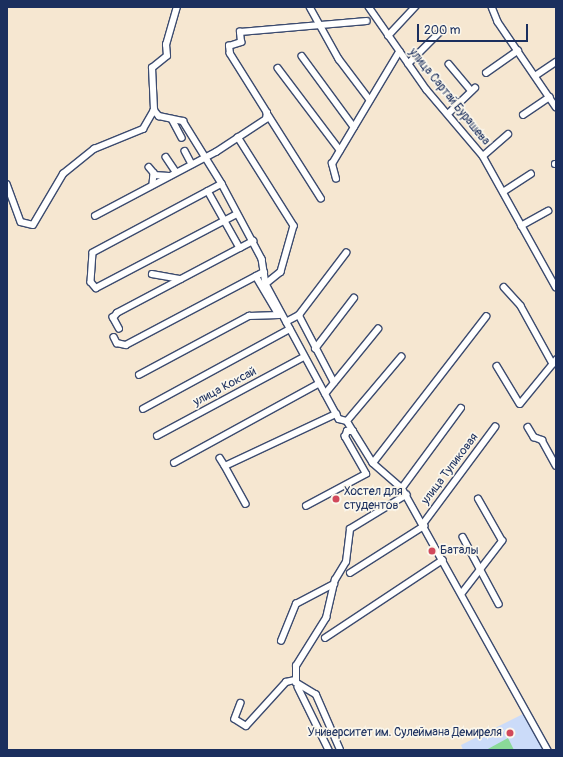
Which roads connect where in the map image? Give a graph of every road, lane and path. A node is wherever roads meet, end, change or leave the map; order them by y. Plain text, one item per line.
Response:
1 (177, 7) edge
2 (310, 7) edge
3 (369, 7) edge
4 (415, 7) edge
5 (492, 7) edge
6 (367, 21) dead end
7 (319, 25) junction
8 (440, 32) dead end
9 (388, 36) junction
10 (518, 51) junction
11 (399, 52) junction
12 (302, 56) dead end
13 (556, 62) edge
14 (408, 64) junction
15 (449, 64) dead end
16 (278, 68) dead end
17 (486, 73) dead end
18 (535, 76) junction
19 (553, 99) edge
20 (370, 100) junction
21 (556, 107) edge
22 (154, 110) junction
23 (268, 113) junction
24 (449, 114) junction
25 (522, 115) dead end
26 (172, 119) junction
27 (260, 123) junction
28 (276, 125) junction
29 (354, 127) junction
30 (508, 134) dead end
31 (238, 137) junction
32 (182, 138) dead end
33 (340, 150) junction
34 (185, 151) dead end
35 (483, 156) junction
36 (166, 157) dead end
37 (206, 157) junction
38 (192, 164) junction
39 (149, 167) dead end
40 (176, 172) junction
41 (154, 174) junction
42 (531, 174) dead end
43 (169, 176) junction
44 (336, 180) dead end
45 (7, 184) edge
46 (153, 184) junction
47 (222, 184) junction
48 (208, 191) junction
49 (503, 192) junction
50 (321, 198) dead end
51 (548, 211) dead end
52 (237, 214) junction
53 (95, 216) dead end
54 (225, 220) junction
55 (521, 226) junction
56 (252, 241) junction
57 (240, 248) junction
58 (346, 253) dead end
59 (264, 272) junction
60 (152, 274) dead end
61 (166, 275) junction
62 (256, 276) junction
63 (181, 279) junction
64 (266, 284) junction
65 (171, 285) junction
66 (504, 286) dead end
67 (556, 288) edge
68 (354, 298) dead end
69 (281, 315) junction
70 (299, 315) junction
71 (486, 317) dead end
72 (286, 322) junction
73 (119, 329) dead end
74 (378, 329) dead end
75 (290, 330) junction
76 (114, 337) dead end
77 (315, 349) junction
78 (304, 357) junction
79 (401, 357) dead end
80 (555, 362) edge
81 (497, 366) dead end
82 (139, 375) dead end
83 (334, 382) junction
84 (318, 384) junction
85 (325, 394) junction
86 (462, 408) dead end
87 (143, 409) dead end
88 (336, 414) junction
89 (347, 421) junction
90 (495, 427) dead end
91 (528, 427) dead end
92 (353, 431) junction
93 (156, 436) dead end
94 (220, 458) dead end
95 (373, 462) junction
96 (174, 463) dead end
97 (556, 465) edge
98 (225, 466) junction
99 (402, 488) junction
100 (406, 495) junction
101 (478, 499) dead end
102 (246, 504) dead end
103 (306, 506) dead end
104 (423, 525) junction
105 (463, 537) dead end
106 (443, 560) junction
107 (481, 570) junction
108 (350, 573) dead end
109 (334, 584) junction
110 (462, 593) junction
111 (498, 604) dead end
112 (325, 638) dead end
113 (281, 641) dead end
114 (295, 680) junction
115 (298, 687) junction
116 (241, 703) dead end
117 (329, 750) edge
118 (340, 750) edge
119 (548, 750) edge

1 - 22 street
2 - 7 street
3 - 9 street, улица Сартай Бурашева
4 - 9 street
5 - 10 street
6 - 7 street
7 - 20 street
7 - 23 street
8 - 14 street
9 - 11 street, улица Сартай Бурашева
10 - 17 street
10 - 18 street
11 - 14 street, улица Сартай Бурашева
11 - 20 street
12 - 29 street
13 - 18 street
14 - 24 street, улица Сартай Бурашева
15 - 24 street
16 - 33 street
18 - 19 street
19 - 21 street
19 - 25 street
20 - 29 street
22 - 26 street
22 - 45 street
23 - 27 street
23 - 28 street
24 - 35 street, улица Сартай Бурашева
26 - 32 street
26 - 37 street
27 - 28 street
27 - 31 street
28 - 50 street
29 - 33 street
30 - 35 street
31 - 37 street
31 - 64 street
33 - 44 street
34 - 38 street
35 - 49 street, улица Сартай Бурашева
36 - 40 street
37 - 38 street
37 - 47 street
38 - 40 street
39 - 41 street
40 - 43 street
41 - 43 street
41 - 46 street
42 - 49 street
43 - 46 street
46 - 53 street
47 - 48 street
47 - 52 street
48 - 54 street
48 - 54 street
49 - 55 street, улица Сартай Бурашева
51 - 55 street
52 - 54 street
52 - 56 street
54 - 57 street
55 - 67 street, улица Сартай Бурашева
56 - 57 street
56 - 59 street
57 - 63 street
58 - 70 street
59 - 62 street
59 - 64 street
60 - 61 street
61 - 63 street
61 - 65 street
62 - 69 street
62 - 76 street
63 - 65 street
64 - 69 street
65 - 73 street
66 - 80 street
68 - 77 street
69 - 72 street
69 - 82 street
70 - 72 street
70 - 77 street
71 - 95 street
72 - 75 street
74 - 83 street
75 - 78 street
75 - 87 street
77 - 83 street
78 - 84 street
78 - 93 street, улица Коксай
79 - 89 street
80 - 81 street
83 - 85 street
84 - 85 street
84 - 96 street
85 - 88 street
86 - 99 street
88 - 89 street
88 - 98 street
89 - 92 street
90 - 104 street, улица Тупиковая
91 - 97 street
92 - 95 street
92 - 103 street
94 - 98 street
95 - 99 street
98 - 102 street
99 - 100 street
100 - 104 street
100 - 109 street
101 - 107 street
104 - 106 street
104 - 108 street
105 - 107 street
106 - 110 street
106 - 112 street
107 - 110 street
107 - 111 street
109 - 113 street
109 - 114 street
110 - 119 street
114 - 115 street
114 - 116 street
115 - 117 street
115 - 118 street

